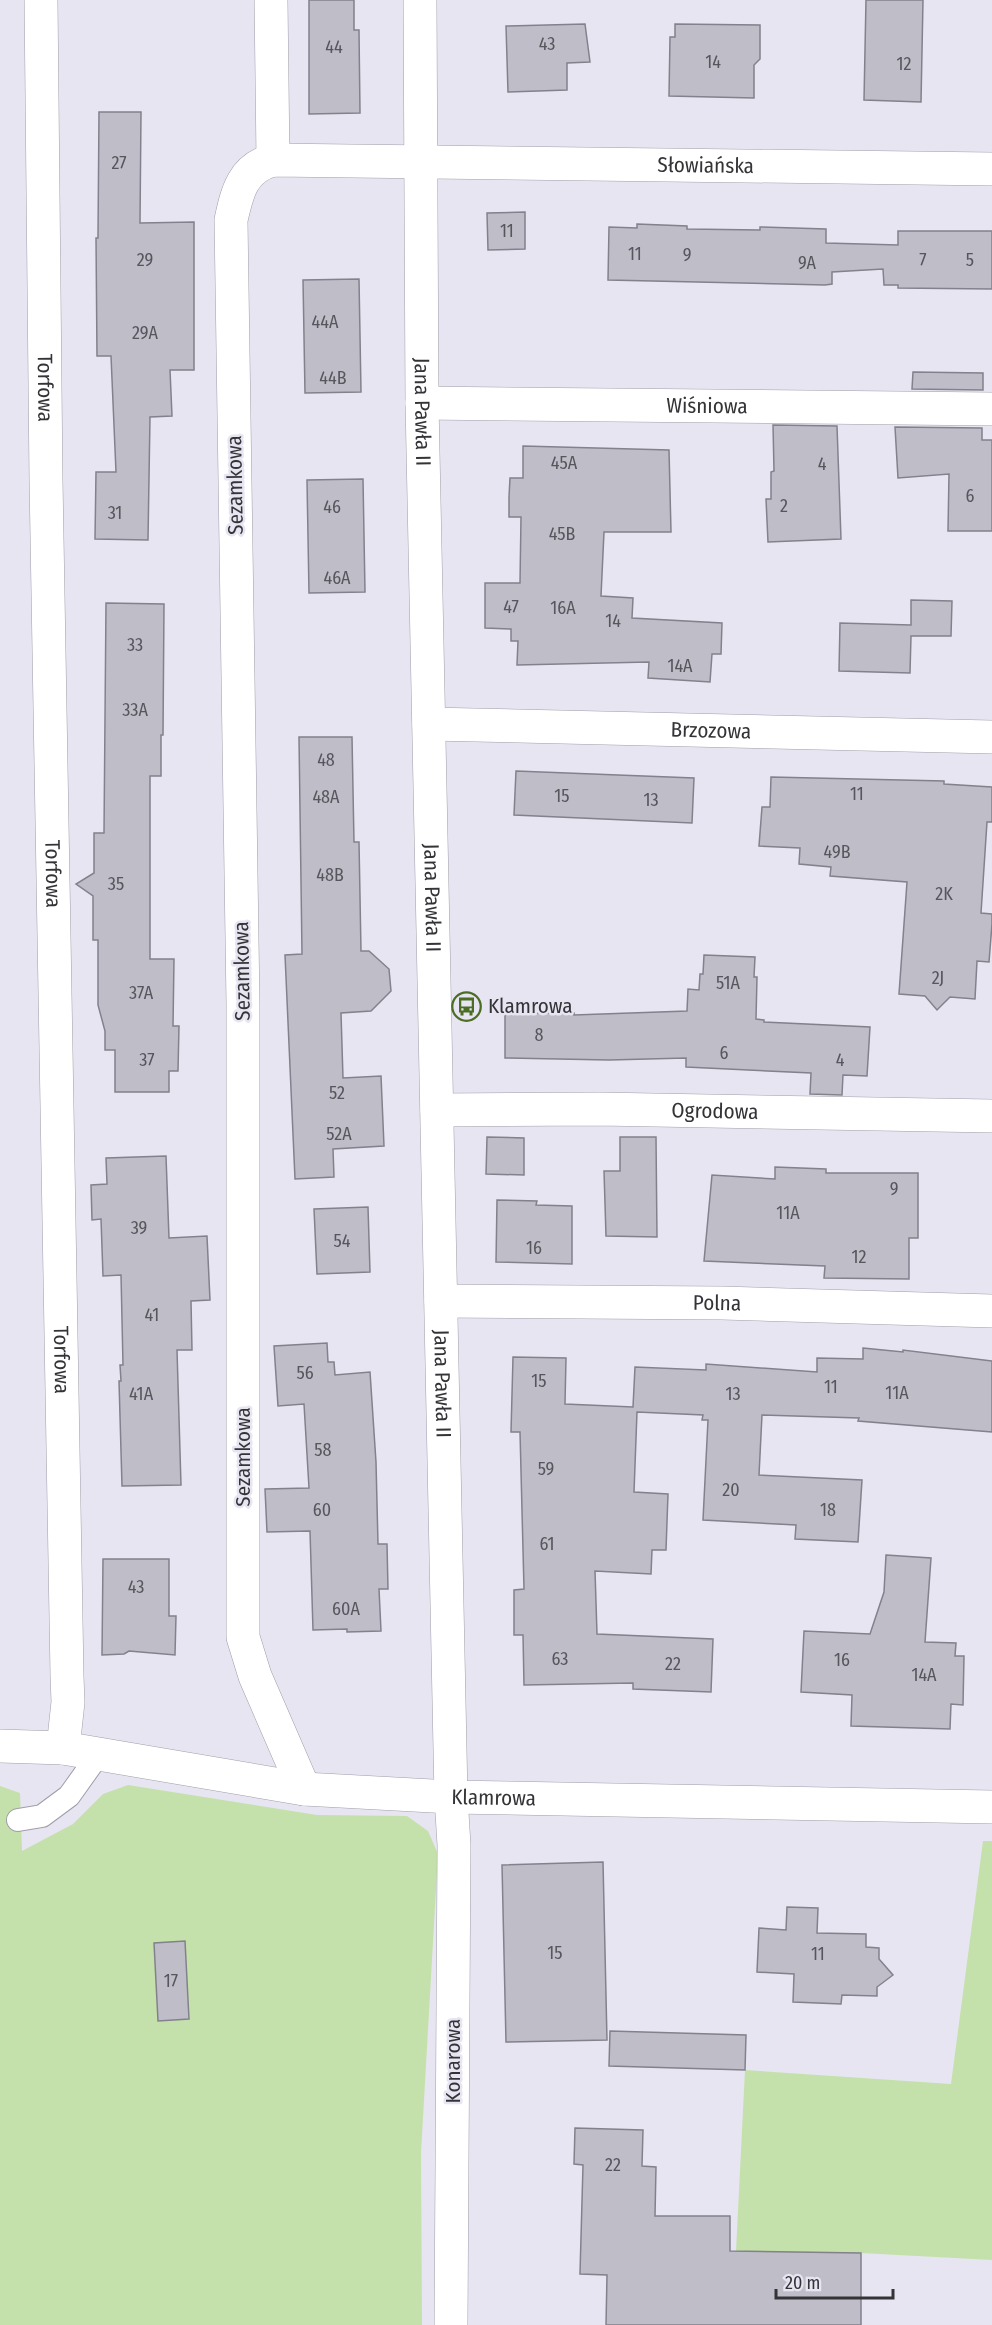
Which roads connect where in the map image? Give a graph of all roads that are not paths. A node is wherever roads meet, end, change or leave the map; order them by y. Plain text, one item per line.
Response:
1 (41, 0) edge
2 (271, 0) edge
3 (420, 0) edge
4 (273, 160) junction
5 (421, 161) junction
6 (992, 169) edge
7 (422, 403) junction
8 (992, 409) edge
9 (429, 724) junction
10 (992, 737) edge
11 (437, 1110) junction
12 (992, 1116) edge
13 (441, 1301) junction
14 (992, 1311) edge
15 (0, 1746) edge
16 (63, 1748) junction
17 (99, 1754) junction
18 (304, 1789) junction
19 (451, 1797) junction
20 (992, 1807) edge
21 (18, 1820) dead end
22 (451, 2325) edge

1 - 16 street, Torfowa
2 - 4 street
3 - 5 street, Jana Pawła II
4 - 5 street
4 - 18 street, Sezamkowa
5 - 6 street, Słowiańska
5 - 7 street, Jana Pawła II
7 - 8 street, Wiśniowa
7 - 9 street, Jana Pawła II
9 - 10 street, Brzozowa
9 - 11 street, Jana Pawła II
11 - 12 street, Ogrodowa
11 - 13 street, Jana Pawła II
13 - 14 street, Polna
13 - 19 street, Jana Pawła II
15 - 16 street, Klamrowa
16 - 17 street, Klamrowa
17 - 18 street, Klamrowa
17 - 21 lane
18 - 19 street, Klamrowa
19 - 20 street, Klamrowa
19 - 22 street, Konarowa

